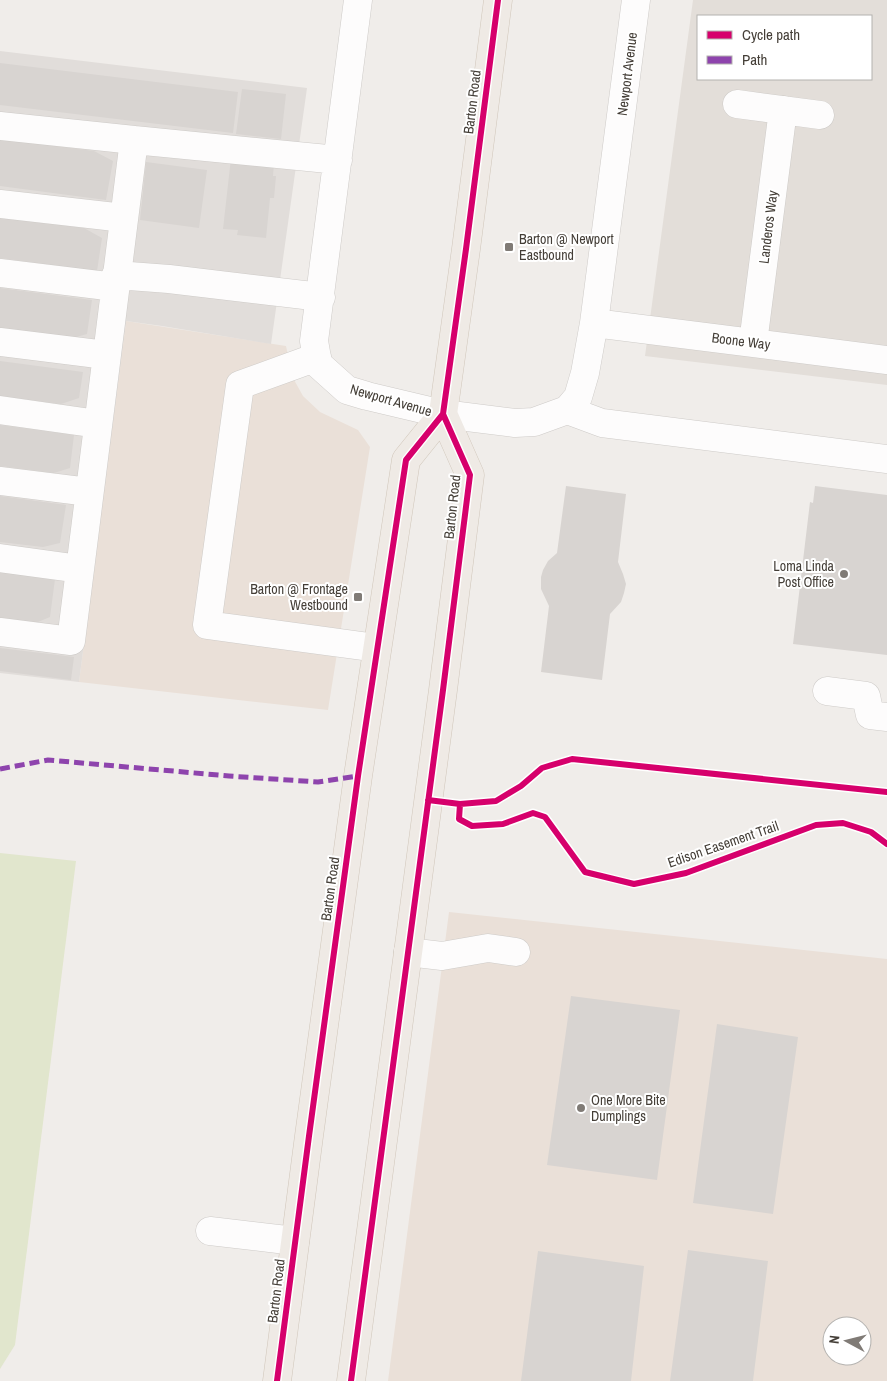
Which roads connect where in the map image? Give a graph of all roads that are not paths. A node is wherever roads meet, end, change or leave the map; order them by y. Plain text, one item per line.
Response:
1 (358, 0) edge
2 (498, 0) edge
3 (636, 0) edge
4 (737, 104) dead end
5 (783, 110) junction
6 (820, 115) dead end
7 (0, 126) edge
8 (134, 140) junction
9 (338, 160) junction
10 (0, 204) edge
11 (124, 218) junction
12 (0, 273) edge
13 (116, 281) junction
14 (321, 297) junction
15 (594, 323) junction
16 (0, 342) edge
17 (753, 343) junction
18 (106, 355) junction
19 (318, 357) junction
20 (887, 360) edge
21 (0, 410) edge
22 (567, 410) junction
23 (443, 414) junction
24 (98, 424) junction
25 (887, 459) edge
26 (0, 480) edge
27 (89, 492) junction
28 (0, 558) edge
29 (80, 569) junction
30 (0, 632) edge
31 (377, 648) junction
32 (827, 691) dead end
33 (887, 717) edge
34 (408, 952) junction
35 (516, 952) dead end
36 (210, 1231) dead end
37 (295, 1241) junction
38 (277, 1381) edge
39 (350, 1381) edge

1 - 9 street, Newport Avenue
2 - 23 main road, Barton Road
3 - 15 street, Newport Avenue
4 - 5 street
5 - 6 street
5 - 17 street, Landeros Way
7 - 8 street
8 - 9 street
8 - 11 street
9 - 14 street, Newport Avenue
10 - 11 street
11 - 13 street
12 - 13 street
13 - 14 street
13 - 18 street
14 - 19 street, Newport Avenue
15 - 17 street, Boone Way
15 - 22 street, Newport Avenue
16 - 18 street
17 - 20 street, Boone Way
18 - 24 street
19 - 23 street, Newport Avenue
19 - 31 street
21 - 24 street
22 - 23 street, Newport Avenue
22 - 25 street
23 - 31 main road, Barton Road
23 - 34 main road, Barton Road
24 - 27 street
26 - 27 street
27 - 29 street
28 - 29 street
29 - 30 street
31 - 37 main road, Barton Road
32 - 33 street
34 - 35 street
34 - 39 main road, Barton Road
36 - 37 street
37 - 38 main road, Barton Road

